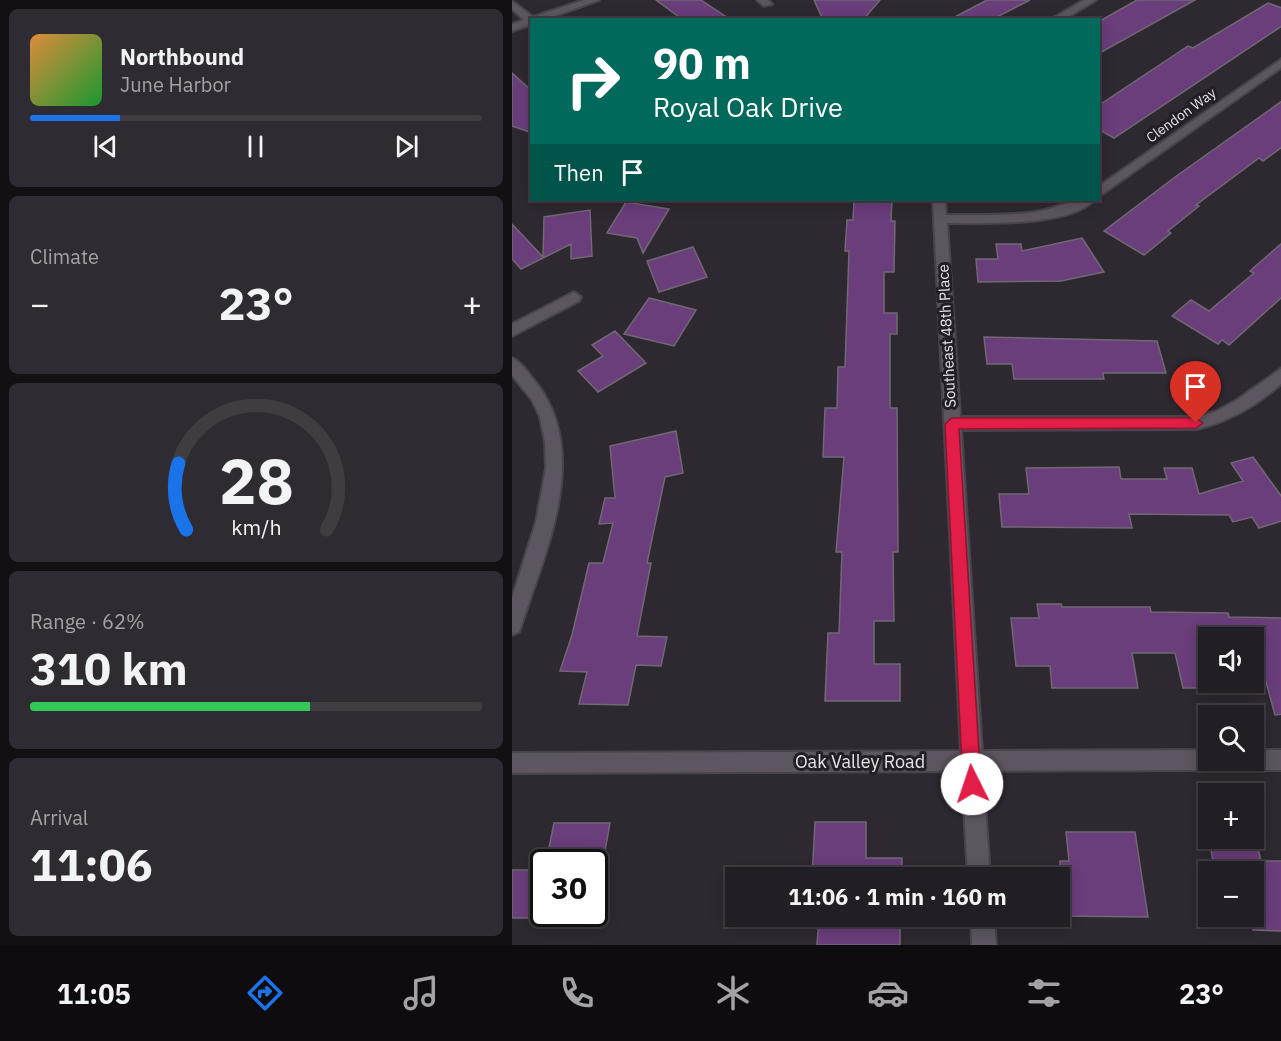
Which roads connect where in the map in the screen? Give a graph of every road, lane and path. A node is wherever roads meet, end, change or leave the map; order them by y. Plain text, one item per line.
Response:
1 (594, 0) edge
2 (1091, 0) edge
3 (512, 4) edge
4 (530, 18) edge
5 (538, 18) edge
6 (1059, 18) edge
7 (530, 21) edge
8 (512, 28) edge
9 (1282, 62) edge
10 (1100, 192) edge
11 (939, 201) edge
12 (1086, 201) edge
13 (940, 219) junction
14 (574, 297) dead end
15 (512, 331) edge
16 (512, 364) edge
17 (1282, 374) edge
18 (952, 424) junction
19 (512, 627) edge
20 (1198, 760) edge
21 (1264, 760) edge
22 (1282, 760) edge
23 (970, 761) junction
24 (512, 763) edge
25 (978, 867) edge
26 (983, 927) edge
27 (984, 945) edge

1 - 5 street
2 - 6 street
3 - 4 street
7 - 8 street
9 - 10 street, Clendon Way
11 - 13 street, Southeast 48th Place
12 - 13 street
13 - 18 street, Southeast 48th Place
14 - 15 street
16 - 19 street
17 - 18 street
18 - 23 street, Southeast 48th Place
20 - 23 street, Oak Valley Road
21 - 22 street
23 - 24 street, Oak Valley Road
23 - 25 street, Southeast 48th Place
26 - 27 street

